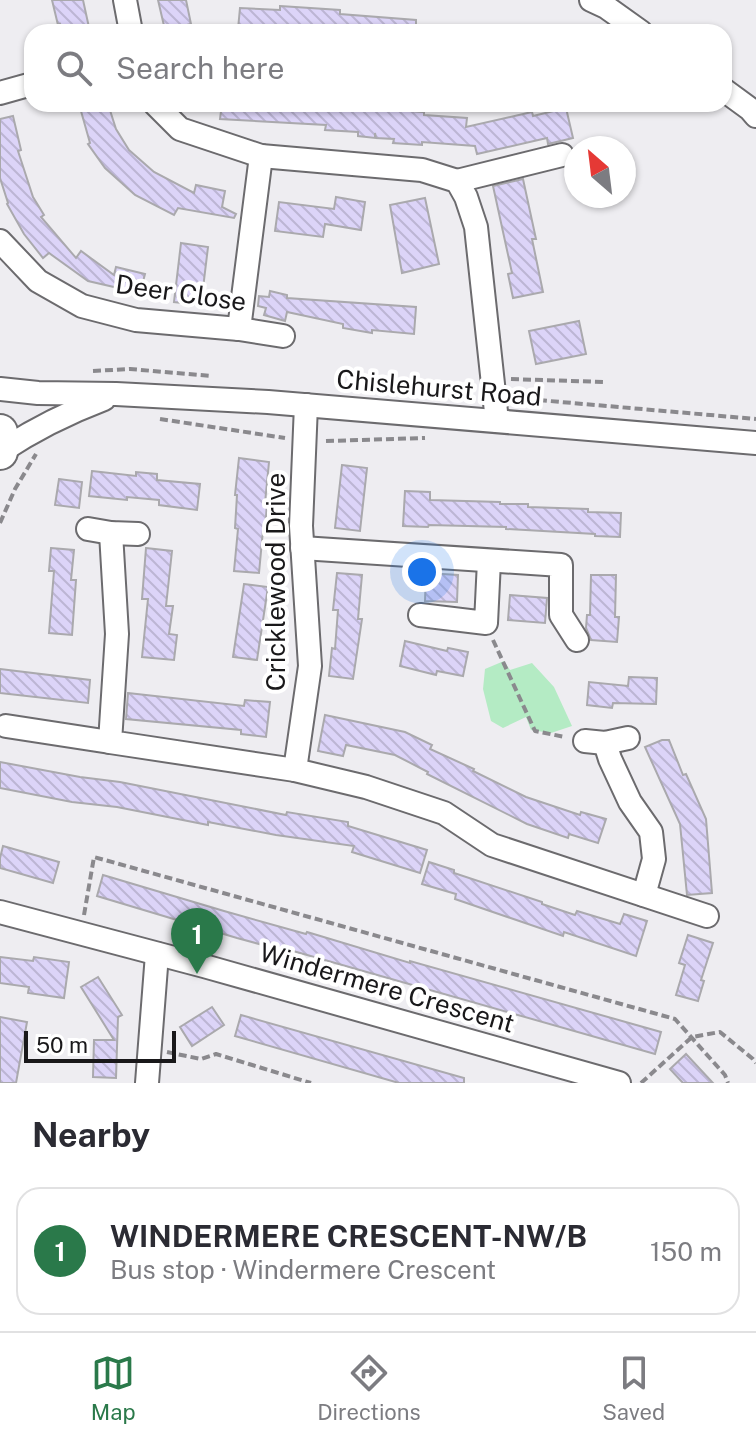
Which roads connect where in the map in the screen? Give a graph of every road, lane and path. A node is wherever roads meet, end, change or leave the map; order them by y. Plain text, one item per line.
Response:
1 (125, 0) edge
2 (591, 0) edge
3 (130, 24) edge
4 (630, 24) edge
5 (24, 86) edge
6 (0, 93) edge
7 (732, 96) edge
8 (163, 112) edge
9 (756, 116) edge
10 (562, 155) dead end
11 (261, 156) junction
12 (457, 181) junction
13 (0, 241) edge
14 (239, 329) junction
15 (283, 336) dead end
16 (493, 378) junction
17 (604, 382) dead end
18 (0, 389) edge
19 (116, 394) junction
20 (306, 405) junction
21 (497, 421) junction
22 (0, 432) edge
23 (756, 443) edge
24 (0, 452) edge
25 (88, 529) dead end
26 (111, 533) junction
27 (138, 534) dead end
28 (302, 548) junction
29 (489, 561) junction
30 (420, 615) dead end
31 (486, 623) junction
32 (577, 640) dead end
33 (6, 726) dead end
34 (628, 738) dead end
35 (110, 742) junction
36 (595, 742) junction
37 (295, 770) junction
38 (644, 895) junction
39 (0, 912) edge
40 (707, 916) dead end
41 (81, 933) junction
42 (157, 954) junction
43 (692, 1037) junction
44 (149, 1049) junction
45 (756, 1063) edge
46 (147, 1083) edge
47 (311, 1083) edge
48 (619, 1083) edge
49 (641, 1083) edge
50 (728, 1083) edge

1 - 3 street
2 - 4 street
5 - 6 street
7 - 9 street
8 - 11 street
10 - 12 street
11 - 12 street
11 - 14 street
12 - 16 street
13 - 14 street, Deer Close
14 - 15 street, Deer Close
16 - 17 path
16 - 21 street
18 - 19 street, Chislehurst Road
19 - 20 street, Chislehurst Road
19 - 24 street
20 - 21 street, Chislehurst Road
20 - 28 street, Cricklewood Drive
21 - 23 street, Chislehurst Road
22 - 24 main road
25 - 26 street
26 - 27 street
26 - 35 street
28 - 29 street
28 - 37 street, Cricklewood Drive
29 - 31 street
29 - 32 street
30 - 31 street
31 - 36 path
33 - 35 street
34 - 36 street
35 - 37 street
36 - 38 street
37 - 38 street
38 - 40 street
39 - 41 street, Windermere Crescent
41 - 42 street, Windermere Crescent
41 - 43 path
42 - 44 street
42 - 48 street, Windermere Crescent
43 - 45 path
43 - 49 path
43 - 50 path
44 - 46 street
44 - 47 path

